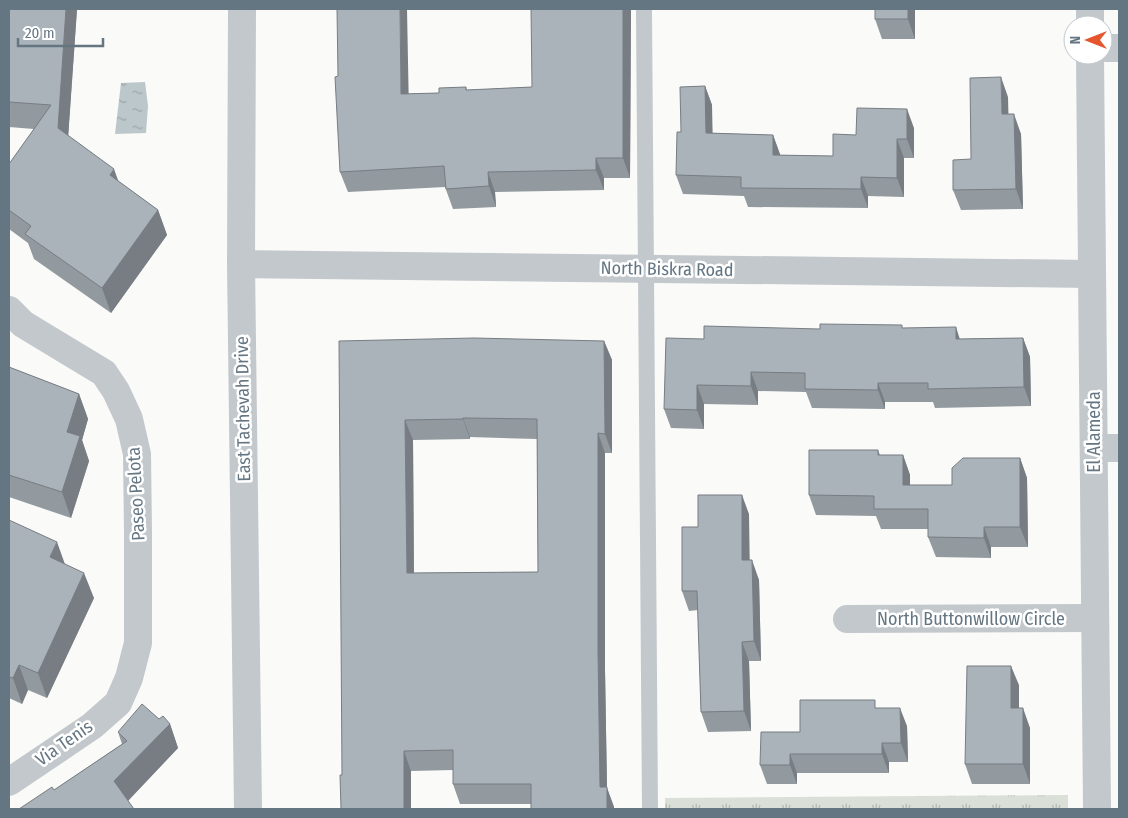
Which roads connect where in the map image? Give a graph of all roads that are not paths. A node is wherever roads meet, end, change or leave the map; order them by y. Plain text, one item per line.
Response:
1 (242, 9) edge
2 (644, 9) edge
3 (1090, 65) edge
4 (241, 264) junction
5 (646, 269) junction
6 (1092, 274) junction
7 (9, 310) edge
8 (1106, 448) edge
9 (1095, 618) junction
10 (847, 619) dead end
11 (118, 703) joint
12 (9, 782) edge
13 (248, 809) edge
14 (650, 809) edge
15 (1097, 809) edge

1 - 4 street, East Tachevah Drive
2 - 5 lane
3 - 6 street, El Alameda
4 - 5 street, North Biskra Road
4 - 13 street, East Tachevah Drive
5 - 6 street, North Biskra Road
5 - 14 lane
6 - 8 street, El Alameda
7 - 11 street, Paseo Pelota
8 - 9 street, El Alameda
9 - 10 street, North Buttonwillow Circle
9 - 15 street, El Alameda
11 - 12 street, Via Tenis

